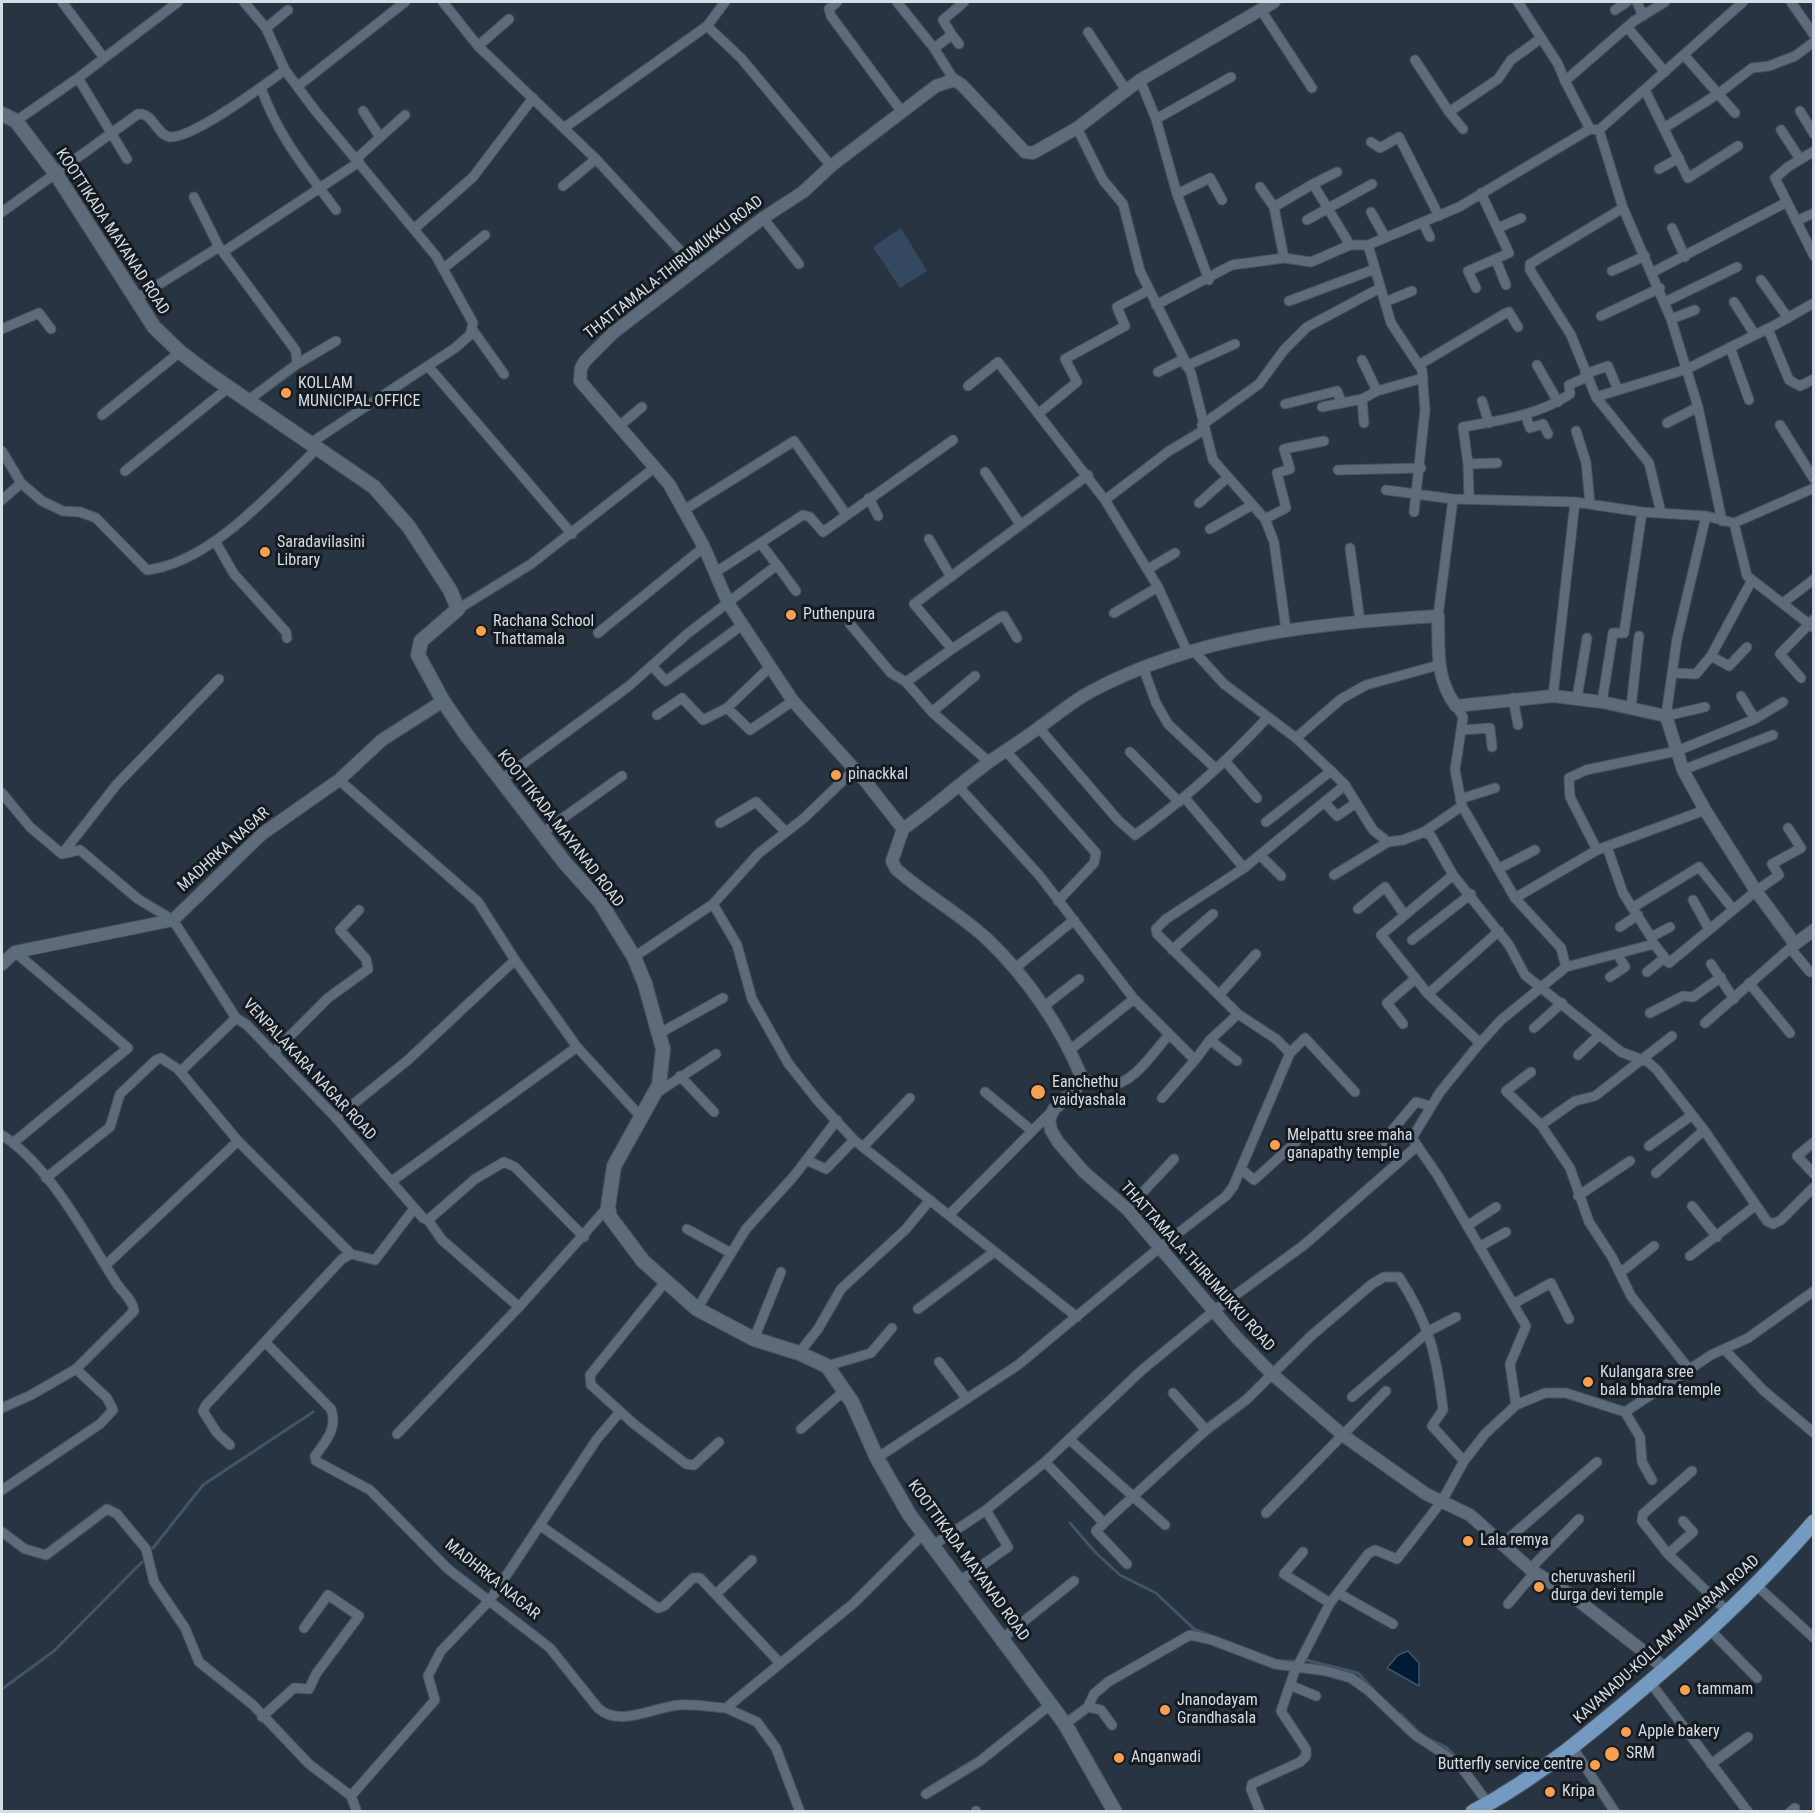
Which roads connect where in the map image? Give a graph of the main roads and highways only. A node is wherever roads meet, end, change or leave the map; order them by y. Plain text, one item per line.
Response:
1 (2, 114) edge
2 (1814, 1522) edge
3 (1480, 1809) edge
4 (1115, 1812) edge

1 - 4 main road, KOOTTIKADA MAYANAD ROAD
2 - 3 main road, KAVANADU-KOLLAM-MAVARAM ROAD

